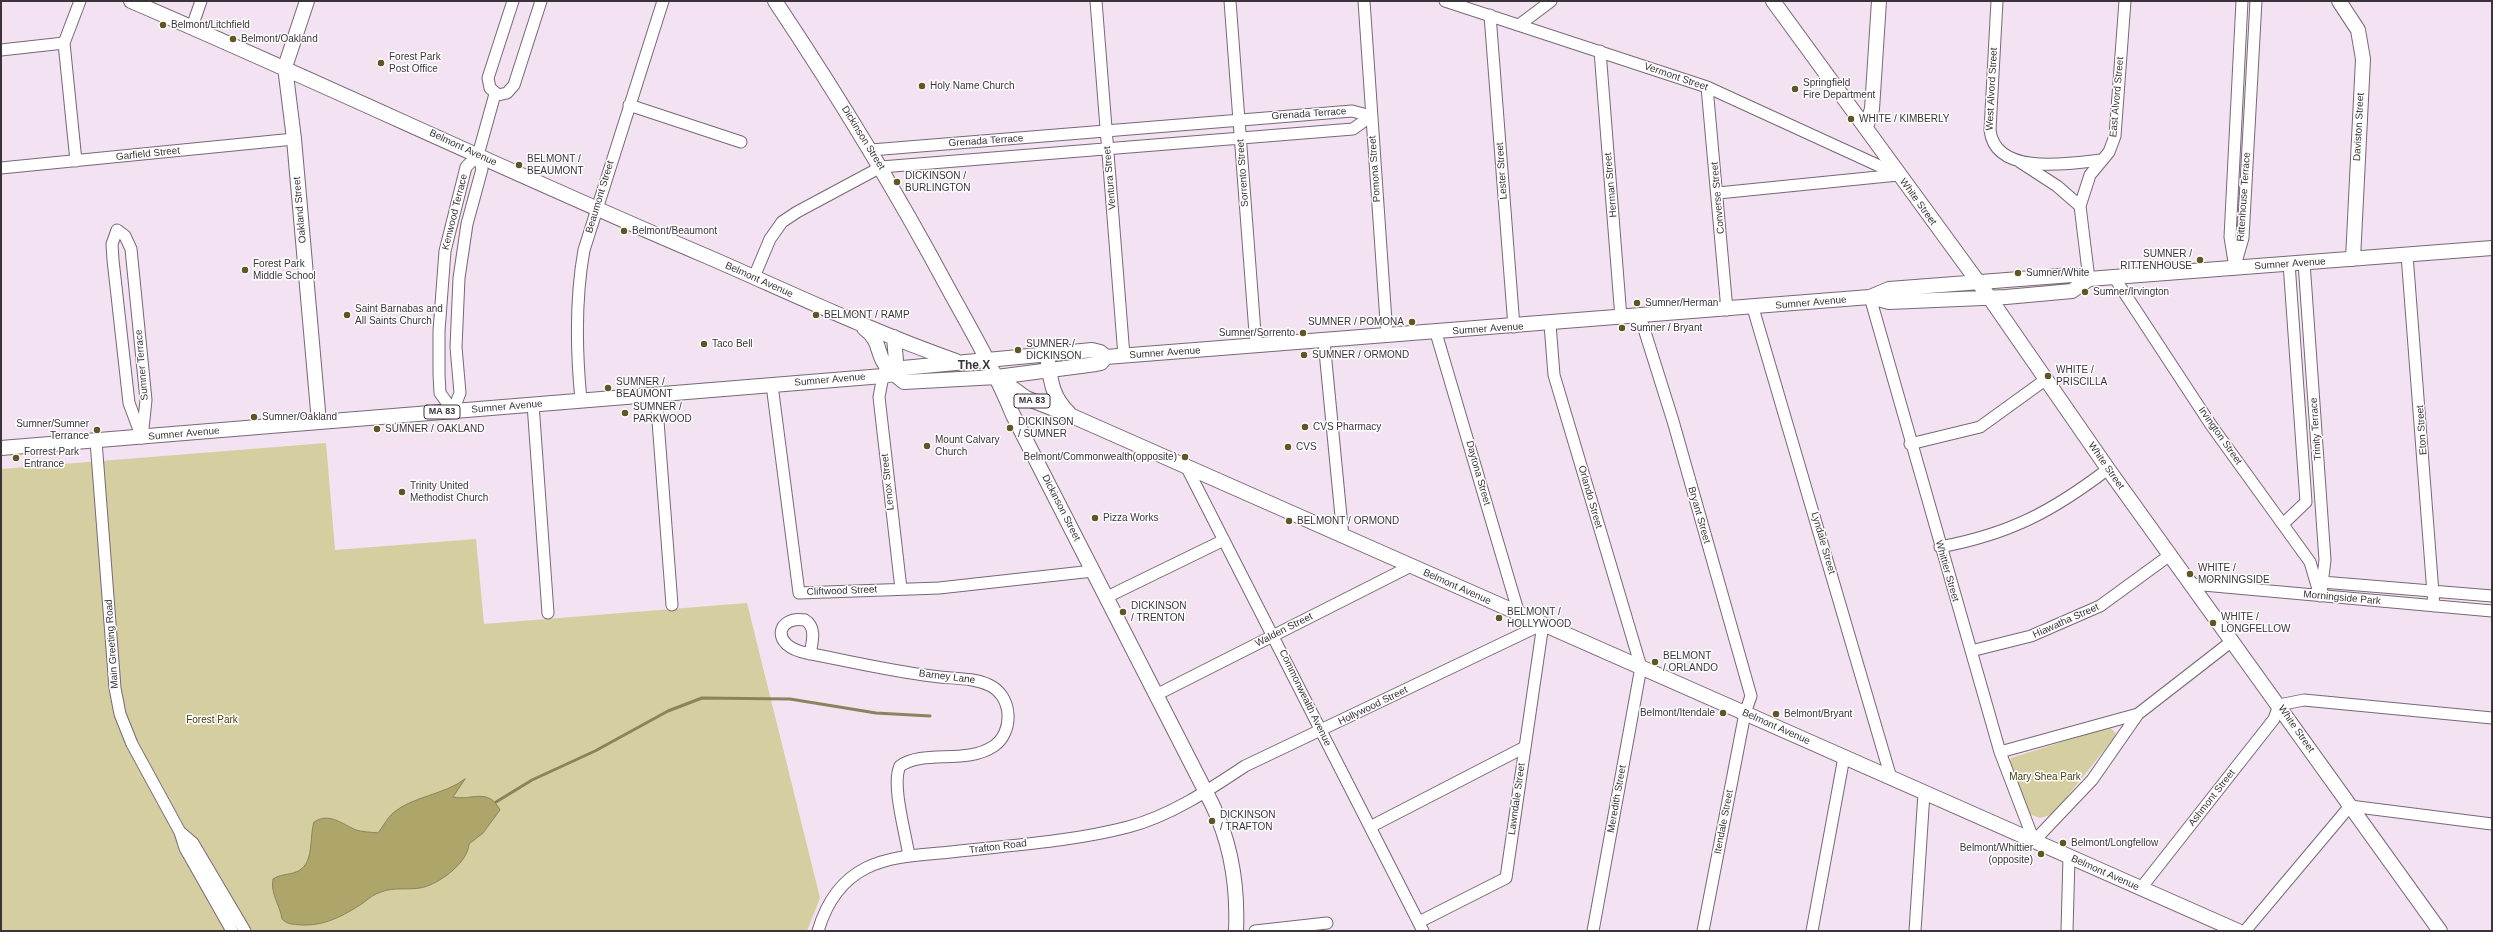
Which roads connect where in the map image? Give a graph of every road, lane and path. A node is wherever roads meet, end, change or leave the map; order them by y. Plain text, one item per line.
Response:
1 (80, 1) edge
2 (131, 1) edge
3 (201, 1) edge
4 (307, 1) edge
5 (513, 1) edge
6 (540, 1) edge
7 (663, 1) edge
8 (774, 1) edge
9 (1096, 1) edge
10 (1230, 1) edge
11 (1364, 1) edge
12 (1445, 1) edge
13 (1551, 1) edge
14 (1773, 1) edge
15 (1879, 1) edge
16 (1997, 1) edge
17 (2124, 1) edge
18 (2242, 1) edge
19 (2256, 1) edge
20 (2339, 1) edge
21 (1490, 15) junction
22 (1519, 25) junction
23 (192, 27) junction
24 (64, 43) junction
25 (1, 50) edge
26 (1600, 51) junction
27 (285, 67) junction
28 (1707, 87) junction
29 (496, 94) junction
30 (629, 105) junction
31 (1371, 116) junction
32 (1239, 119) junction
33 (1866, 127) junction
34 (1106, 131) junction
35 (1240, 138) junction
36 (294, 139) junction
37 (740, 142) dead end
38 (1108, 149) junction
39 (871, 150) junction
40 (478, 154) junction
41 (76, 160) junction
42 (2101, 160) junction
43 (2020, 162) junction
44 (881, 167) junction
45 (1, 168) edge
46 (1899, 175) junction
47 (1718, 193) junction
48 (2080, 206) junction
49 (596, 208) junction
50 (2492, 248) edge
51 (2407, 255) junction
52 (2353, 259) junction
53 (2304, 262) junction
54 (2289, 263) junction
55 (2234, 269) junction
56 (443, 276) junction
57 (754, 277) junction
58 (2114, 277) junction
59 (459, 278) junction
60 (2089, 279) junction
61 (1977, 283) junction
62 (1870, 297) junction
63 (1989, 298) junction
64 (1753, 308) junction
65 (1728, 310) junction
66 (1640, 316) junction
67 (1621, 318) junction
68 (1550, 324) junction
69 (861, 325) junction
70 (1514, 327) junction
71 (1436, 333) junction
72 (1388, 336) junction
73 (894, 337) junction
74 (1324, 342) junction
75 (1256, 346) junction
76 (1047, 353) junction
77 (1124, 356) junction
78 (1106, 357) junction
79 (986, 359) junction
80 (960, 362) junction
81 (1049, 371) junction
82 (888, 373) junction
83 (997, 377) junction
84 (2045, 380) junction
85 (772, 385) junction
86 (656, 394) junction
87 (580, 400) junction
88 (533, 404) junction
89 (453, 411) junction
90 (1072, 416) junction
91 (319, 422) junction
92 (142, 438) junction
93 (96, 441) junction
94 (1910, 444) junction
95 (1, 448) edge
96 (1186, 466) junction
97 (2108, 469) junction
98 (2321, 501) junction
99 (2306, 502) junction
100 (2283, 524) junction
101 (1344, 537) junction
102 (1224, 540) junction
103 (1940, 547) junction
104 (2170, 555) junction
105 (1411, 566) junction
106 (1093, 571) junction
107 (2322, 582) junction
108 (2192, 584) junction
109 (901, 589) junction
110 (2433, 592) junction
111 (2320, 596) junction
112 (2492, 596) edge
113 (1107, 597) junction
114 (672, 605) dead end
115 (2434, 606) junction
116 (2492, 611) edge
117 (548, 613) dead end
118 (1519, 614) junction
119 (1543, 624) junction
120 (1274, 635) junction
121 (2232, 641) junction
122 (1971, 651) junction
123 (810, 654) dead end
124 (1641, 668) junction
125 (1156, 695) junction
126 (2278, 705) junction
127 (1745, 713) junction
128 (2138, 714) junction
129 (2492, 718) edge
130 (1321, 731) junction
131 (1525, 747) junction
132 (2000, 752) junction
133 (1844, 757) junction
134 (1891, 778) junction
135 (1206, 792) junction
136 (1924, 793) junction
137 (2350, 806) junction
138 (2492, 824) edge
139 (1370, 827) junction
140 (180, 832) junction
141 (2034, 841) junction
142 (909, 856) junction
143 (2070, 857) junction
144 (2140, 888) junction
145 (1327, 923) dead end
146 (1421, 926) edge
147 (2219, 927) edge
148 (232, 931) edge
149 (245, 931) edge
150 (818, 931) edge
151 (1236, 931) edge
152 (1255, 931) edge
153 (1593, 931) edge
154 (1703, 931) edge
155 (1812, 931) edge
156 (1915, 931) edge
157 (2067, 931) edge
158 (2238, 931) edge
159 (2245, 931) edge
160 (2440, 931) edge

1 - 24 street
2 - 23 main road, Belmont Avenue
3 - 23 street
4 - 27 main road, Oakland Street
5 - 29 street
6 - 29 street
7 - 30 street, Beaumont Street
8 - 39 main road, Dickinson Street
9 - 34 street, Ventura Street
10 - 32 street, Sorrento Street
11 - 31 street, Pomona Street
12 - 21 street, Vermont Street
13 - 22 street
14 - 33 main road, White Street
15 - 33 main road
16 - 43 street, West Alvord Street
17 - 42 street, East Alvord Street
18 - 55 street, Rittenhouse Terrace
19 - 55 street, Rittenhouse Terrace
20 - 52 main road, Daviston Street
21 - 22 street, Vermont Street
21 - 70 street, Lester Street
22 - 26 street, Vermont Street
23 - 27 main road, Belmont Avenue
24 - 25 street
24 - 41 street
26 - 28 street, Vermont Street
26 - 67 street, Herman Street
27 - 36 main road, Oakland Street
27 - 40 main road, Belmont Avenue
28 - 46 street, Vermont Street
28 - 47 street, Converse Street
29 - 40 street
30 - 37 street
30 - 49 street, Beaumont Street
31 - 32 street, Grenada Terrace
31 - 35 street, Grenada Terrace
31 - 72 street, Pomona Street
32 - 34 street, Grenada Terrace
32 - 35 street, Sorrento Street
33 - 46 main road, White Street
34 - 38 street, Ventura Street
34 - 39 street, Grenada Terrace
35 - 38 street, Grenada Terrace
35 - 75 street, Sorrento Street
36 - 41 street, Garfield Street
36 - 91 main road, Oakland Street
38 - 44 street, Grenada Terrace
38 - 77 street, Ventura Street
39 - 44 main road, Dickinson Street
40 - 49 main road, Belmont Avenue
40 - 56 street, Kenwood Terrace
40 - 59 street, Kenwood Terrace
41 - 45 street, Garfield Street
42 - 43 street, West Alvord Street
42 - 48 street, East Alvord Street
43 - 48 street, West Alvord Street
44 - 57 street
44 - 79 main road, Dickinson Street
46 - 47 street
46 - 61 main road, White Street
47 - 65 street, Converse Street
48 - 60 street, East Alvord Street
49 - 57 main road, Belmont Avenue
49 - 87 street, Beaumont Street
50 - 51 main road, Sumner Avenue
51 - 52 main road, Sumner Avenue
51 - 110 street, Eton Street
52 - 53 main road, Sumner Avenue
53 - 54 main road, Sumner Avenue
53 - 98 street, Trinity Terrace
54 - 55 main road, Sumner Avenue
54 - 99 street, Trinity Terrace
55 - 58 main road, Sumner Avenue
56 - 59 street
56 - 89 street, Kenwood Terrace
57 - 69 main road, Belmont Avenue
58 - 60 main road, Sumner Avenue
58 - 100 street, Irvington Street
59 - 89 street, Kenwood Terrace
60 - 61 main road, Sumner Avenue
60 - 63 main road, Sumner Avenue
61 - 62 main road, Sumner Avenue
61 - 63 main road, White Street
62 - 63 main road, Sumner Avenue
62 - 64 main road, Sumner Avenue
62 - 94 street, Whittier Street
63 - 84 main road, White Street
64 - 65 main road, Sumner Avenue
64 - 134 street, Lyndale Street
65 - 66 main road, Sumner Avenue
66 - 67 main road, Sumner Avenue
66 - 127 street, Bryant Street
67 - 68 main road, Sumner Avenue
68 - 70 main road, Sumner Avenue
68 - 124 street, Orlando Street
69 - 73 main road, Belmont Avenue
69 - 82 main road, Belmont Avenue
70 - 71 main road, Sumner Avenue
71 - 72 main road, Sumner Avenue
71 - 118 street, Daytona Street
72 - 74 main road, Sumner Avenue
73 - 80 main road, Belmont Avenue
73 - 82 main road
74 - 75 main road, Sumner Avenue
74 - 101 street
75 - 77 main road, Sumner Avenue
76 - 78 main road, Sumner Avenue
76 - 79 main road, Sumner Avenue / MA 83
76 - 81 main road, Belmont Avenue / MA 83
77 - 78 main road, Sumner Avenue
78 - 81 main road, Sumner Avenue
79 - 80 main road, Sumner Avenue / MA 83
79 - 83 main road, Dickinson Street
80 - 82 main road, Sumner Avenue / MA 83
81 - 83 main road, Sumner Avenue
81 - 90 main road, Belmont Avenue / MA 83
82 - 83 main road, Sumner Avenue / MA 83
82 - 85 main road, Sumner Avenue / MA 83
82 - 109 street, Lenox Street
83 - 90 main road, Belmont Avenue / MA 83
83 - 106 main road, Dickinson Street
84 - 94 street
84 - 97 main road, White Street
85 - 86 main road, Sumner Avenue / MA 83
85 - 109 street, Cliftwood Street
86 - 87 main road, Sumner Avenue / MA 83
86 - 114 street
87 - 88 main road, Sumner Avenue / MA 83
88 - 89 main road, Sumner Avenue / MA 83
88 - 117 street
89 - 91 main road, Sumner Avenue / MA 83
90 - 96 main road, Belmont Avenue / MA 83
91 - 92 main road, Sumner Avenue / MA 83
92 - 92 street, Sumner Terrace
92 - 93 main road, Sumner Avenue / MA 83
93 - 95 main road, Sumner Avenue / MA 83
93 - 140 street, Main Greeting Road
94 - 103 street, Whittier Street
96 - 101 main road, Belmont Avenue / MA 83
96 - 102 street, Commonwealth Avenue
97 - 103 street
97 - 104 main road, White Street
98 - 99 street
98 - 107 street, Trinity Terrace
99 - 100 street
100 - 111 street, Irvington Street
101 - 105 main road, Belmont Avenue / MA 83
102 - 113 street
102 - 120 street, Commonwealth Avenue
103 - 122 street, Whittier Street
104 - 108 main road, White Street
104 - 122 street, Hiawatha Street
105 - 118 main road, Belmont Avenue / MA 83
105 - 120 street, Walden Street
106 - 109 street, Cliftwood Street
106 - 113 main road, Dickinson Street
107 - 110 street, Morningside Park
107 - 111 street, Trinity Terrace
108 - 111 street, Morningside Park
108 - 121 main road, White Street
110 - 112 street, Morningside Park
110 - 115 street, Eton Street
111 - 115 street, Morningside Park
113 - 125 main road, Dickinson Street
115 - 116 street, Morningside Park
118 - 119 main road, Belmont Avenue / MA 83
119 - 124 main road, Belmont Avenue / MA 83
119 - 130 street, Hollywood Street
119 - 131 street, Lawndale Street
120 - 125 street, Walden Street
120 - 130 street, Commonwealth Avenue
121 - 126 main road, White Street
121 - 128 street
122 - 132 street, Whittier Street
123 - 142 street, Barney Lane
124 - 127 main road, Belmont Avenue / MA 83
124 - 153 street, Meredith Street
125 - 135 main road, Dickinson Street
126 - 129 street
126 - 137 main road, White Street
126 - 144 street, Ashmont Street
127 - 133 main road, Belmont Avenue / MA 83
127 - 154 street, Itendale Street
128 - 132 street
128 - 141 street
130 - 135 street, Hollywood Street
130 - 139 street, Commonwealth Avenue
131 - 139 street
131 - 146 street, Lawndale Street
132 - 141 street, Whittier Street
133 - 134 main road, Belmont Avenue / MA 83
133 - 155 street
134 - 136 main road, Belmont Avenue / MA 83
135 - 142 street, Trafton Road
135 - 151 main road, Dickinson Street
136 - 141 main road, Belmont Avenue / MA 83
136 - 156 street
137 - 138 street
137 - 159 street
137 - 160 main road, White Street
139 - 146 street, Commonwealth Avenue
140 - 148 street, Main Greeting Road
140 - 149 street, Main Greeting Road
141 - 143 main road, Belmont Avenue / MA 83
142 - 150 street, Trafton Road
143 - 144 main road, Belmont Avenue / MA 83
143 - 157 street
144 - 147 main road, Belmont Avenue / MA 83
145 - 152 street
147 - 158 main road, Belmont Avenue / MA 83

